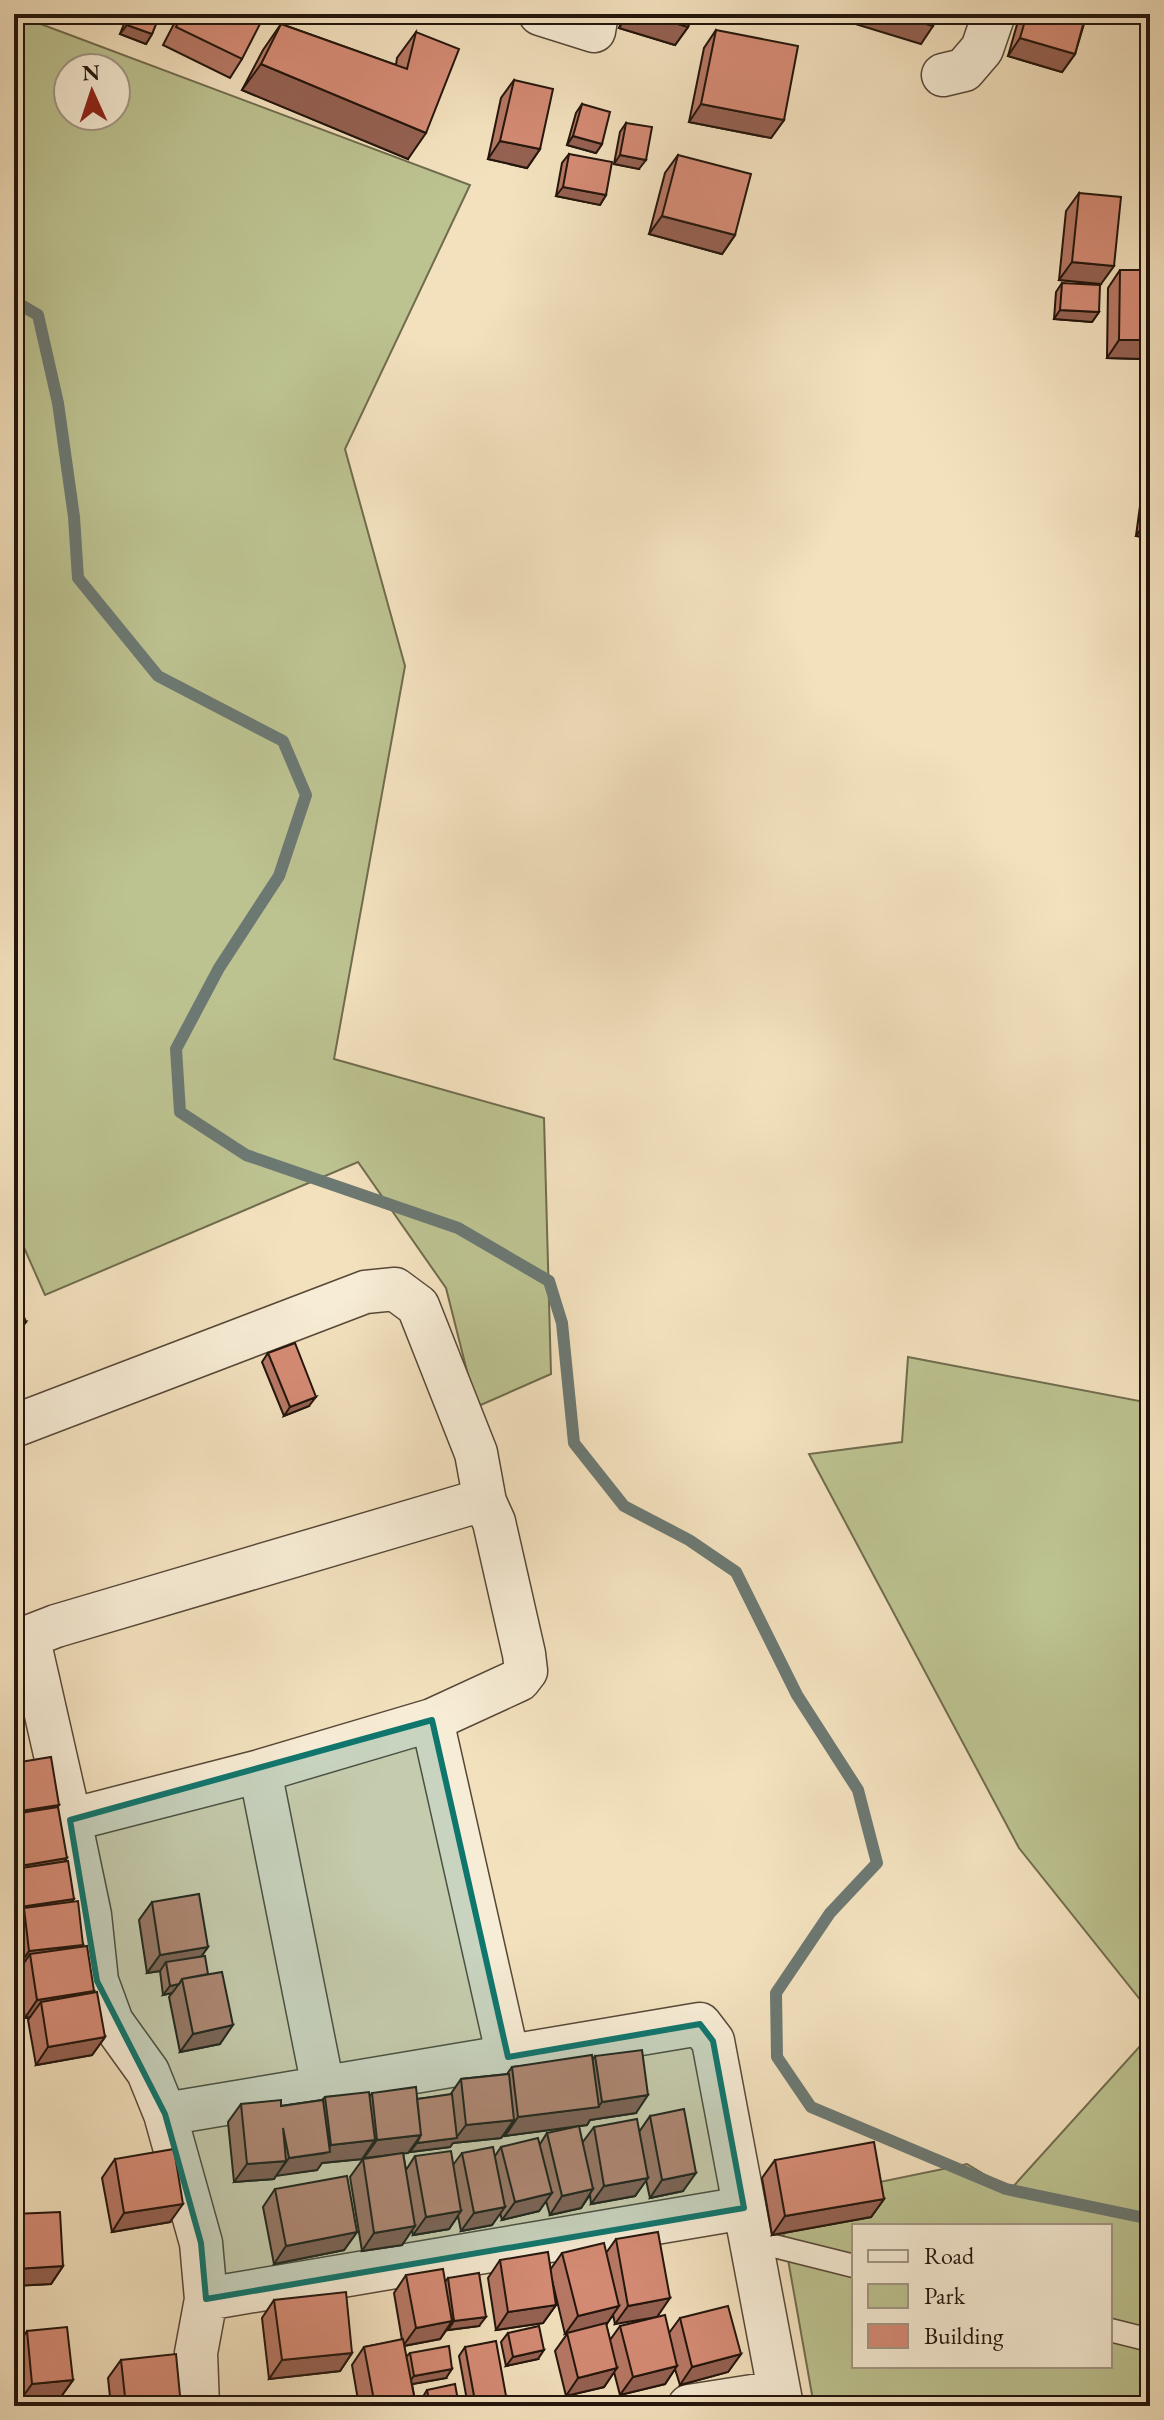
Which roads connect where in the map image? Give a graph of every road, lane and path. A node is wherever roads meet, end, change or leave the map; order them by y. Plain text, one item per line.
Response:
1 (540, 14) edge
2 (597, 14) edge
3 (994, 14) edge
4 (943, 75) dead end
5 (14, 1426) edge
6 (485, 1502) junction
7 (20, 1622) edge
8 (432, 1720) junction
9 (260, 1771) junction
10 (70, 1820) junction
11 (508, 2057) junction
12 (323, 2087) junction
13 (165, 2114) junction
14 (747, 2224) junction
15 (852, 2265) edge
16 (206, 2299) junction
17 (1112, 2330) edge
18 (1150, 2340) edge
19 (781, 2399) edge
20 (198, 2406) edge
21 (689, 2406) edge

1 - 2 street
3 - 4 street
5 - 6 street
6 - 7 street
6 - 8 street
7 - 10 street
8 - 9 street
8 - 11 street
9 - 10 street
9 - 12 street
10 - 13 street
11 - 12 street
11 - 14 street
12 - 13 street
13 - 16 street
14 - 15 lane
14 - 16 street
14 - 19 street
16 - 20 street
17 - 18 lane
19 - 21 street

